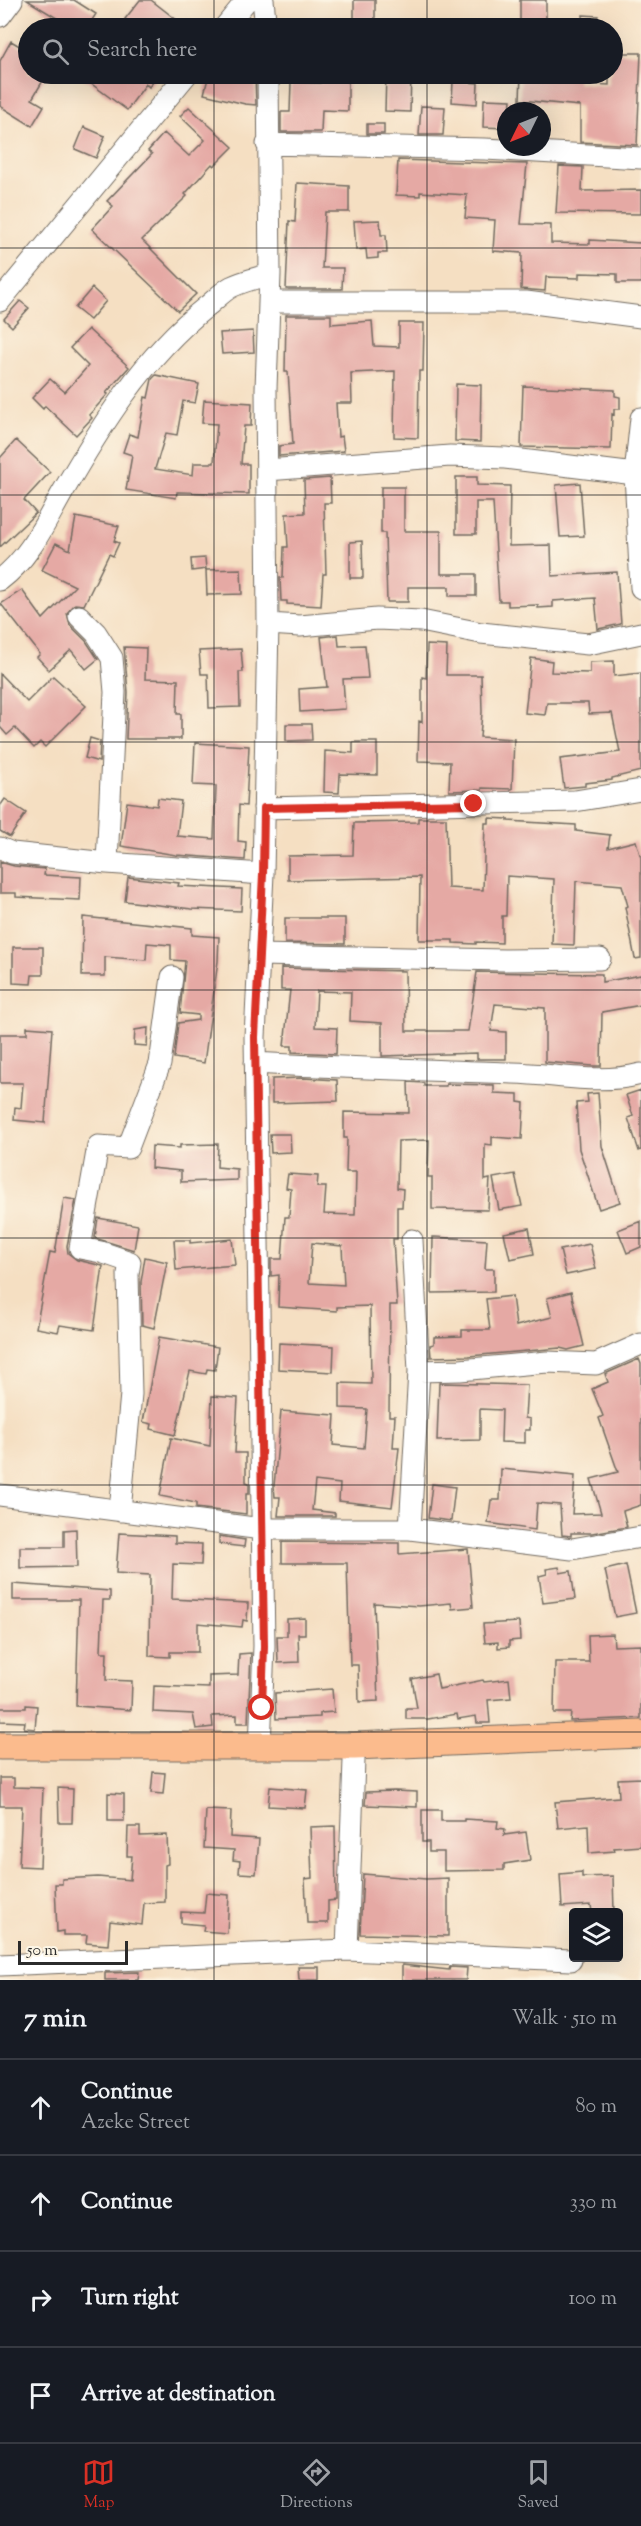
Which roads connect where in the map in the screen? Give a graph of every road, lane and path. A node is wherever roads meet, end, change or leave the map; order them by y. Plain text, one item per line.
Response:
1 (12, 0) edge
2 (247, 0) edge
3 (263, 0) edge
4 (0, 16) edge
5 (232, 18) edge
6 (265, 18) edge
7 (180, 84) edge
8 (268, 84) edge
9 (267, 144) junction
10 (641, 158) edge
11 (270, 274) junction
12 (0, 300) edge
13 (270, 302) junction
14 (641, 316) edge
15 (641, 418) edge
16 (267, 470) junction
17 (635, 474) junction
18 (0, 580) edge
19 (641, 588) edge
20 (79, 616) dead end
21 (268, 624) junction
22 (641, 633) edge
23 (641, 790) edge
24 (264, 808) junction
25 (0, 848) edge
26 (107, 863) junction
27 (263, 874) junction
28 (260, 955) junction
29 (600, 959) dead end
30 (172, 977) dead end
31 (255, 1063) junction
32 (641, 1074) edge
33 (412, 1240) dead end
34 (641, 1344) edge
35 (419, 1371) junction
36 (0, 1495) edge
37 (120, 1511) junction
38 (262, 1529) junction
39 (410, 1529) junction
40 (641, 1537) edge
41 (641, 1734) edge
42 (0, 1746) edge
43 (260, 1747) junction
44 (641, 1747) edge
45 (0, 1759) edge
46 (354, 1760) junction
47 (347, 1950) junction
48 (569, 1960) edge
49 (0, 1965) edge

1 - 4 street
2 - 5 street
3 - 6 street
7 - 12 street
8 - 9 street
9 - 10 street
9 - 11 street
11 - 13 street
11 - 18 street
13 - 14 street
13 - 16 street
15 - 17 street
16 - 17 street
16 - 21 street
17 - 19 street
20 - 26 street
21 - 22 street
21 - 24 street
23 - 24 street
24 - 27 street
25 - 26 street
26 - 27 street
27 - 28 street
28 - 29 street
28 - 31 street
30 - 37 street
31 - 32 street
31 - 38 street
33 - 35 street
34 - 35 street
35 - 39 street
36 - 37 street
37 - 38 street
38 - 39 street
38 - 43 street
39 - 40 street
41 - 43 main road
42 - 43 main road
44 - 46 main road
45 - 46 main road
46 - 47 street
47 - 48 street
47 - 49 street

